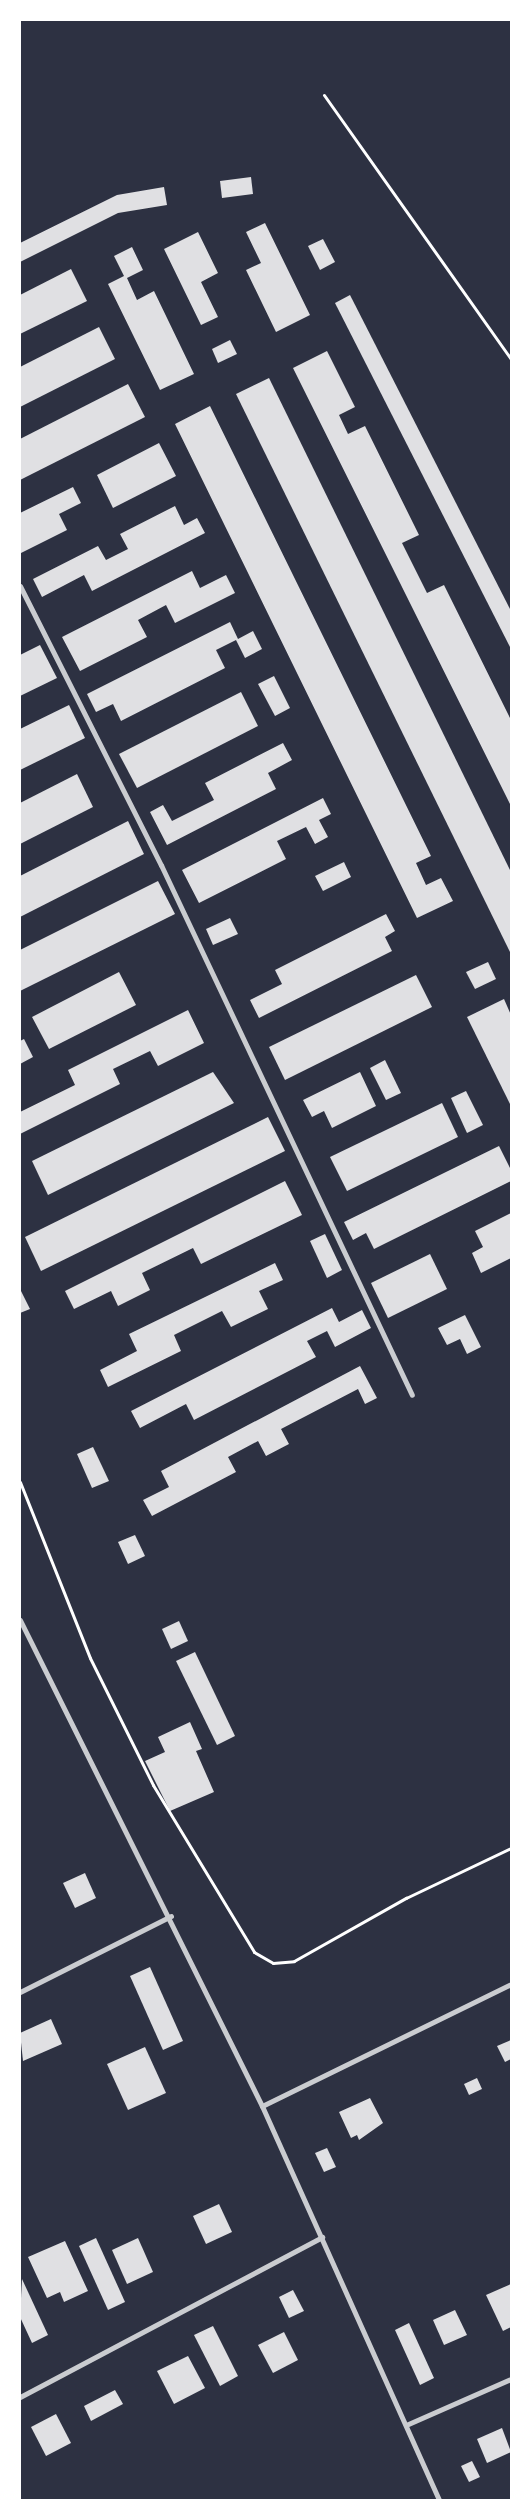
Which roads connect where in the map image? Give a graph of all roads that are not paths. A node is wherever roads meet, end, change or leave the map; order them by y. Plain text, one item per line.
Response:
1 (20, 586) edge
2 (412, 1395) dead end
3 (20, 1620) edge
4 (171, 1916) junction
5 (511, 1984) edge
6 (20, 1992) edge
7 (262, 2106) junction
8 (322, 2237) junction
9 (511, 2379) edge
10 (20, 2397) edge
11 (406, 2425) junction
12 (439, 2500) edge

1 - 2 street
3 - 4 street
4 - 6 street
4 - 7 street
5 - 7 street
7 - 8 street
8 - 10 street
8 - 11 street
9 - 11 street
11 - 12 street

